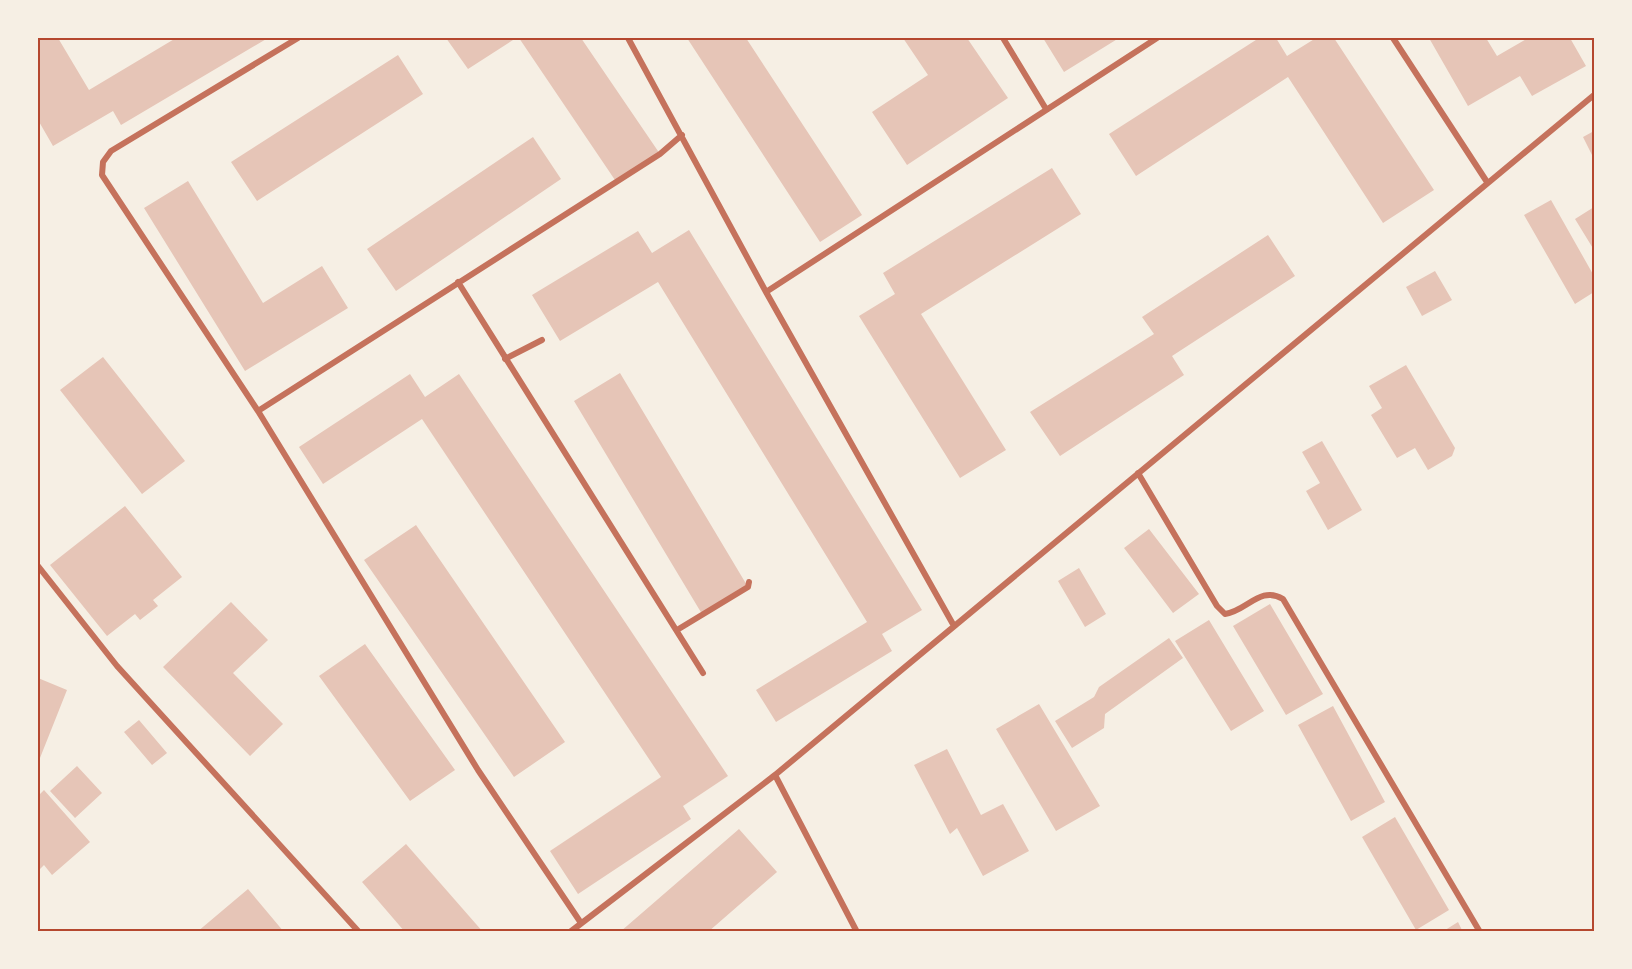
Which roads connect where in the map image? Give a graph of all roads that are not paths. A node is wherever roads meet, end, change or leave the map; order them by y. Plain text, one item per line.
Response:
1 (298, 38) edge
2 (628, 38) edge
3 (1003, 38) edge
4 (1157, 38) edge
5 (1393, 38) edge
6 (1594, 95) edge
7 (1046, 109) junction
8 (682, 135) junction
9 (1487, 182) junction
10 (458, 282) junction
11 (766, 292) junction
12 (542, 340) dead end
13 (505, 358) junction
14 (258, 411) junction
15 (1138, 473) junction
16 (38, 566) edge
17 (749, 582) dead end
18 (954, 626) junction
19 (677, 630) junction
20 (704, 673) dead end
21 (775, 775) junction
22 (581, 922) junction
23 (359, 932) edge
24 (570, 932) edge
25 (857, 932) edge
26 (1480, 932) edge

1 - 14 street
2 - 8 street
3 - 7 street
4 - 7 street
5 - 9 street
6 - 9 street
7 - 11 street
8 - 10 street
8 - 11 street
9 - 15 street
10 - 13 street
10 - 14 street
11 - 18 street
12 - 13 street
13 - 19 street
14 - 22 street
15 - 18 street
15 - 26 street
16 - 23 street
17 - 19 street
18 - 21 street
19 - 20 street
21 - 22 street
21 - 25 street
22 - 24 street

